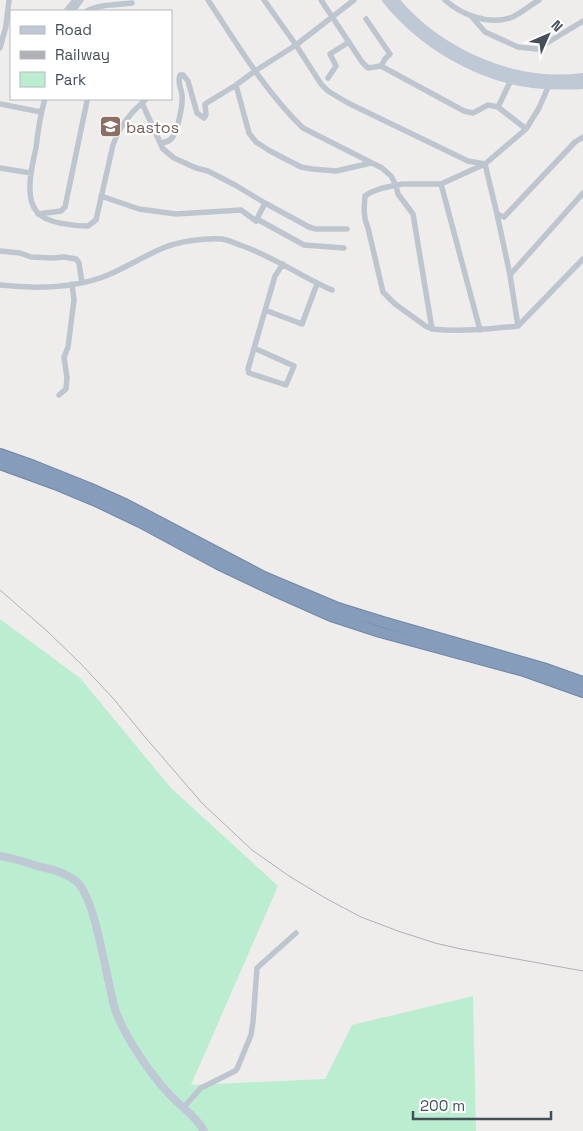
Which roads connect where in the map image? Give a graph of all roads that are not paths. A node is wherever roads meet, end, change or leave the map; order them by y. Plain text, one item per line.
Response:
1 (9, 0) edge
2 (82, 0) edge
3 (208, 0) edge
4 (264, 0) edge
5 (321, 0) edge
6 (354, 0) edge
7 (386, 0) edge
8 (395, 0) edge
9 (445, 0) edge
10 (540, 0) edge
11 (132, 4) dead end
12 (74, 10) edge
13 (90, 10) edge
14 (332, 16) junction
15 (472, 17) junction
16 (366, 19) dead end
17 (583, 21) edge
18 (9, 26) edge
19 (349, 42) junction
20 (296, 45) junction
21 (0, 48) edge
22 (381, 66) junction
23 (255, 71) junction
24 (583, 77) edge
25 (328, 78) dead end
26 (511, 80) junction
27 (236, 85) junction
28 (549, 85) junction
29 (583, 85) edge
30 (45, 100) edge
31 (87, 100) edge
32 (144, 101) edge
33 (0, 104) edge
34 (498, 107) junction
35 (41, 112) junction
36 (526, 129) junction
37 (583, 137) edge
38 (161, 143) junction
39 (371, 163) junction
40 (485, 164) junction
41 (0, 168) edge
42 (31, 173) junction
43 (441, 184) junction
44 (396, 185) junction
45 (583, 193) edge
46 (101, 196) junction
47 (265, 203) junction
48 (37, 214) junction
49 (497, 214) junction
50 (257, 219) junction
51 (347, 229) dead end
52 (344, 248) dead end
53 (0, 251) edge
54 (583, 259) edge
55 (283, 264) junction
56 (510, 275) junction
57 (82, 283) junction
58 (72, 284) junction
59 (317, 284) junction
60 (0, 285) edge
61 (332, 290) dead end
62 (265, 310) junction
63 (518, 326) junction
64 (432, 329) junction
65 (480, 330) junction
66 (254, 348) junction
67 (59, 395) dead end
68 (0, 454) edge
69 (0, 464) edge
70 (583, 682) edge
71 (583, 692) edge
72 (0, 856) edge
73 (296, 933) dead end
74 (183, 1108) junction
75 (204, 1131) edge

1 - 18 street
2 - 12 street
3 - 23 street
4 - 20 street
5 - 14 street
6 - 14 street
7 - 26 main road
8 - 24 main road
9 - 15 street
10 - 15 street
11 - 13 street
14 - 19 street
14 - 20 street
15 - 17 street
16 - 22 street
18 - 21 street
19 - 22 street
19 - 25 street
20 - 23 street
20 - 40 street
22 - 34 street
23 - 27 street
23 - 39 street
26 - 28 main road
26 - 34 street
27 - 38 street
27 - 39 street
28 - 29 main road
28 - 36 street
30 - 35 street
31 - 48 street
32 - 38 street
32 - 46 street
33 - 35 street
34 - 36 street
35 - 42 street
36 - 40 street
37 - 49 street
38 - 47 street
39 - 44 street
40 - 43 street
40 - 49 street
41 - 42 street
42 - 48 street
43 - 44 street
43 - 65 street
44 - 64 street
44 - 64 street
45 - 56 street
46 - 48 street
46 - 50 street
47 - 50 street
47 - 51 street
49 - 56 street
50 - 52 street
53 - 57 street
54 - 63 street
55 - 57 street
55 - 59 street
55 - 62 street
56 - 63 street
57 - 58 street
58 - 60 street
58 - 67 street
59 - 61 street
59 - 62 street
62 - 66 street
63 - 65 street
64 - 65 street
66 - 66 street
68 - 70 highway
69 - 71 highway
72 - 74 main road
73 - 74 street
74 - 75 main road

